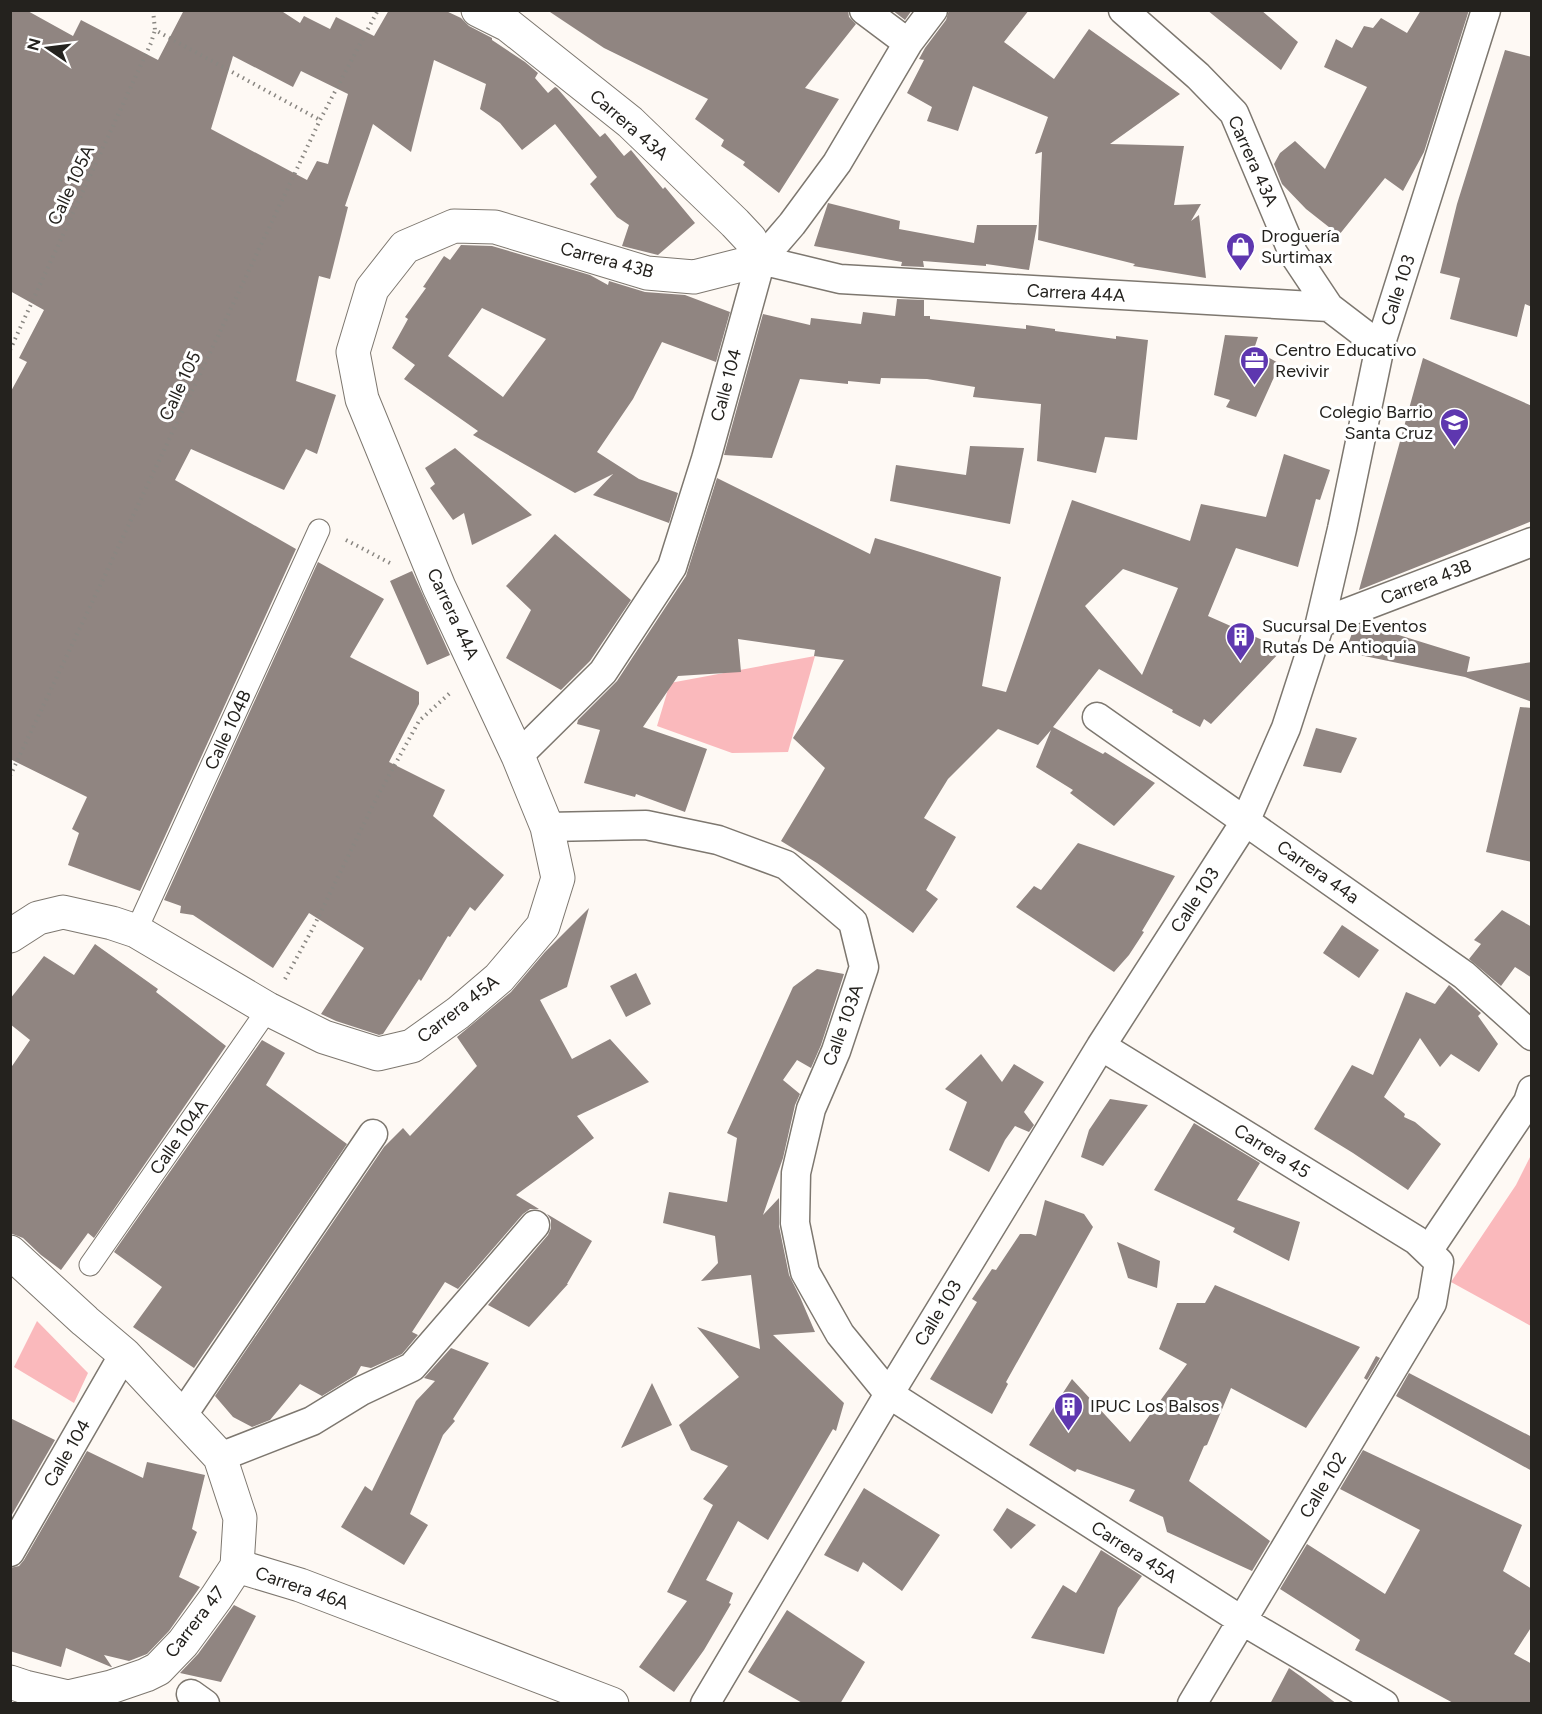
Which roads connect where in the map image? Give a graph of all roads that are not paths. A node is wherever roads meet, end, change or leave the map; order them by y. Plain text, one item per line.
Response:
1 (478, 10) edge
2 (864, 10) edge
3 (933, 10) edge
4 (1123, 10) edge
5 (1486, 10) edge
6 (908, 43) junction
7 (761, 260) junction
8 (1329, 307) junction
9 (1380, 346) junction
10 (362, 399) joint
11 (319, 530) road end
12 (1532, 542) edge
13 (1320, 623) junction
14 (1097, 717) dead end
15 (518, 756) junction
16 (1245, 822) junction
17 (547, 827) junction
18 (136, 931) junction
19 (10, 936) edge
20 (268, 1009) junction
21 (1532, 1036) edge
22 (1101, 1046) junction
23 (1532, 1090) edge
24 (373, 1134) dead end
25 (535, 1225) dead end
26 (10, 1252) edge
27 (1433, 1256) junction
28 (90, 1265) dead end
29 (124, 1354) junction
30 (889, 1394) junction
31 (182, 1416) junction
32 (220, 1457) junction
33 (10, 1552) edge
34 (237, 1566) junction
35 (1241, 1620) junction
36 (10, 1682) edge
37 (66, 1700) edge
38 (609, 1702) edge
39 (705, 1704) edge
40 (1192, 1704) edge
41 (1384, 1704) edge

1 - 7 street, Carrera 43A
2 - 6 street
3 - 6 street, Calle 104
4 - 8 street, Carrera 43A
5 - 9 street, Calle 103
6 - 7 street, Calle 104
7 - 8 street, Carrera 44A
7 - 10 street, Carrera 43B
7 - 15 street, Calle 104
8 - 9 street
9 - 13 street, Calle 103
10 - 15 street, Carrera 44A
11 - 18 street, Calle 104B
12 - 13 street, Carrera 43B
13 - 16 street, Calle 103
14 - 16 street, Carrera 44a
15 - 17 street, Carrera 44A
16 - 21 street, Carrera 44a
16 - 22 street, Calle 103
17 - 20 street, Carrera 45A
17 - 30 street, Calle 103A
18 - 19 street
18 - 20 street, Carrera 45A
20 - 28 street, Calle 104A
22 - 27 street, Carrera 45
22 - 30 street, Calle 103
23 - 27 street
24 - 31 street
25 - 32 street
26 - 29 street, Carrera 46A
27 - 35 street, Calle 102
29 - 31 street, Carrera 46A
29 - 33 street, Calle 104
30 - 35 street, Carrera 45A
30 - 39 street, Calle 103
31 - 32 street, Carrera 46A
32 - 34 street, Carrera 46A
34 - 37 street, Carrera 47
34 - 38 street, Carrera 46A
35 - 40 street, Calle 102
35 - 41 street, Carrera 45A
36 - 37 street, Carrera 47

